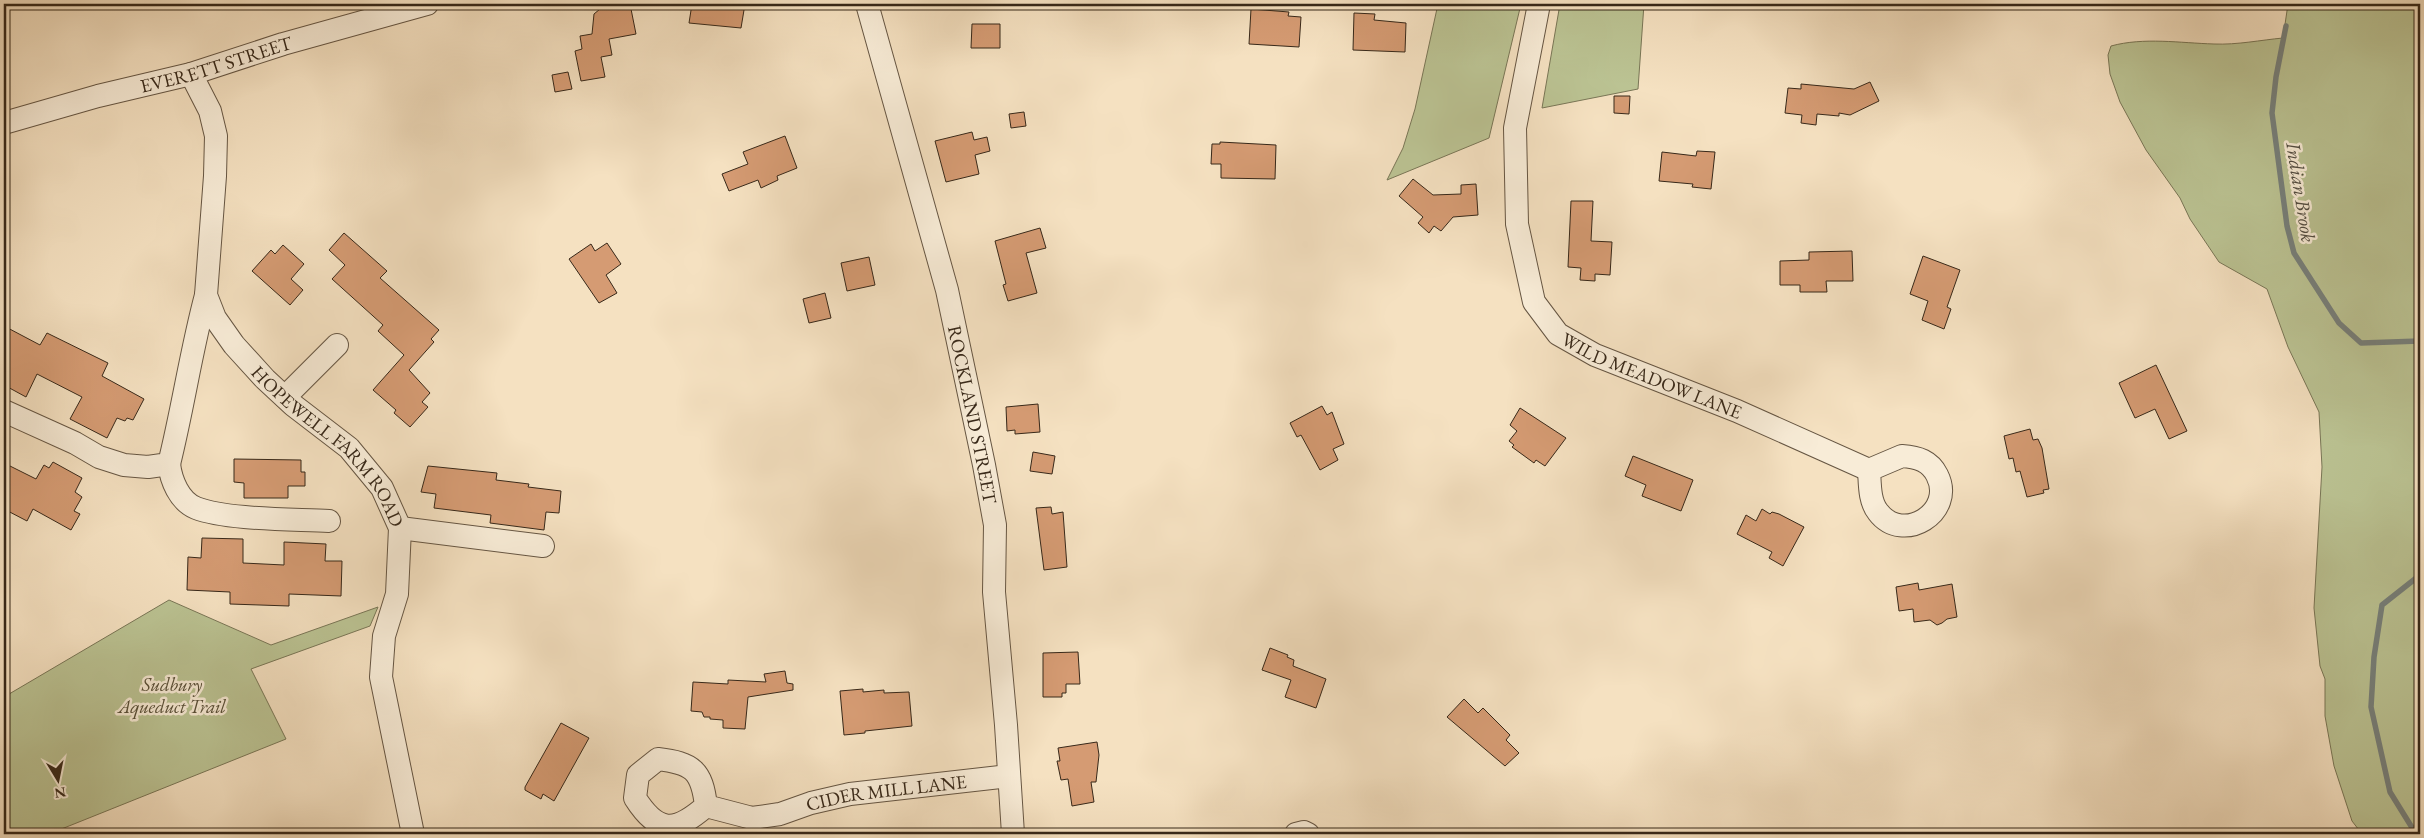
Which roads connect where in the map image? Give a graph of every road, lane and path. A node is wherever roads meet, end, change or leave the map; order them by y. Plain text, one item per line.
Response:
1 (427, 4) edge
2 (867, 4) edge
3 (1540, 4) edge
4 (191, 74) junction
5 (4, 123) edge
6 (206, 295) junction
7 (337, 345) dead end
8 (285, 397) junction
9 (4, 411) edge
10 (169, 464) junction
11 (1869, 470) dead end
12 (329, 521) dead end
13 (400, 528) junction
14 (543, 546) dead end
15 (1009, 776) junction
16 (706, 806) dead end
17 (413, 834) edge
18 (1013, 834) edge
19 (1296, 834) edge
20 (1308, 834) edge

1 - 4 street, EVERETT STREET
2 - 15 street, ROCKLAND STREET
3 - 11 street, WILD MEADOW LANE
4 - 5 street, EVERETT STREET
4 - 6 street, HOPEWELL FARM ROAD
6 - 8 street, HOPEWELL FARM ROAD
6 - 10 street
7 - 8 street
8 - 13 street, HOPEWELL FARM ROAD
9 - 10 street
10 - 12 street
13 - 14 street
13 - 17 street, HOPEWELL FARM ROAD
15 - 16 street, CIDER MILL LANE
15 - 18 street, ROCKLAND STREET
19 - 20 street

